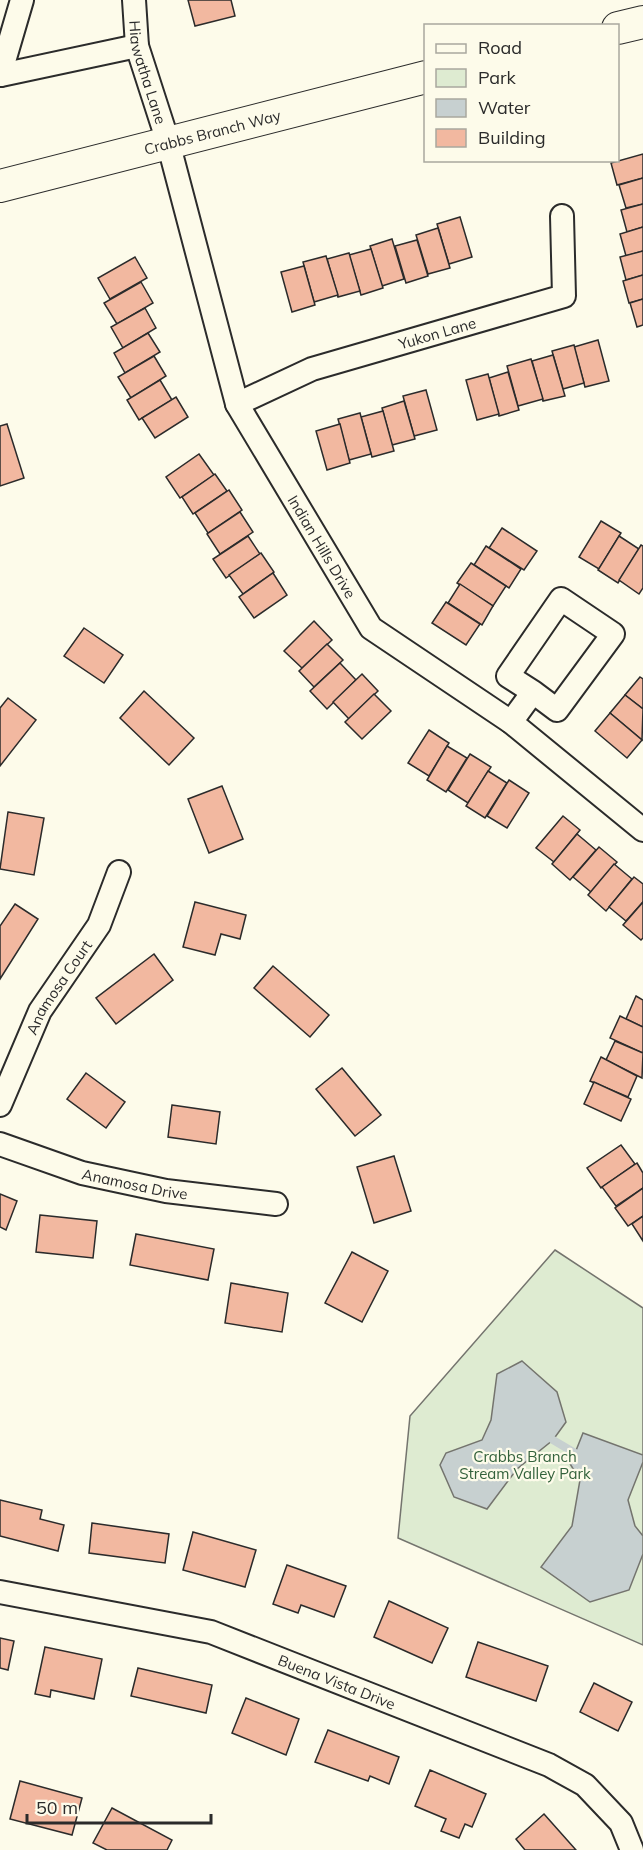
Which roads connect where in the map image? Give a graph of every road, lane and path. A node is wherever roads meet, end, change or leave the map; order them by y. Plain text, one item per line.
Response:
1 (22, 0) edge
2 (134, 0) edge
3 (643, 22) edge
4 (619, 28) edge
5 (137, 46) junction
6 (1, 75) edge
7 (424, 78) edge
8 (168, 142) junction
9 (0, 186) edge
10 (562, 216) dead end
11 (237, 404) junction
12 (533, 692) junction
13 (511, 722) junction
14 (643, 831) edge
15 (118, 872) dead end
16 (0, 1104) edge
17 (0, 1144) edge
18 (276, 1204) dead end
19 (0, 1592) edge
20 (632, 1850) edge

1 - 6 street
2 - 5 street, Hiawatha Lane
3 - 4 street
5 - 6 street
5 - 8 street, Hiawatha Lane
7 - 8 street, Crabbs Branch Way
8 - 9 street, Crabbs Branch Way
8 - 11 street, Indian Hills Drive
10 - 11 street, Yukon Lane
11 - 13 street, Indian Hills Drive
12 - 12 street
12 - 13 street
13 - 14 street, Indian Hills Drive
15 - 16 street, Anamosa Court
17 - 18 street, Anamosa Drive
19 - 20 street, Buena Vista Drive

